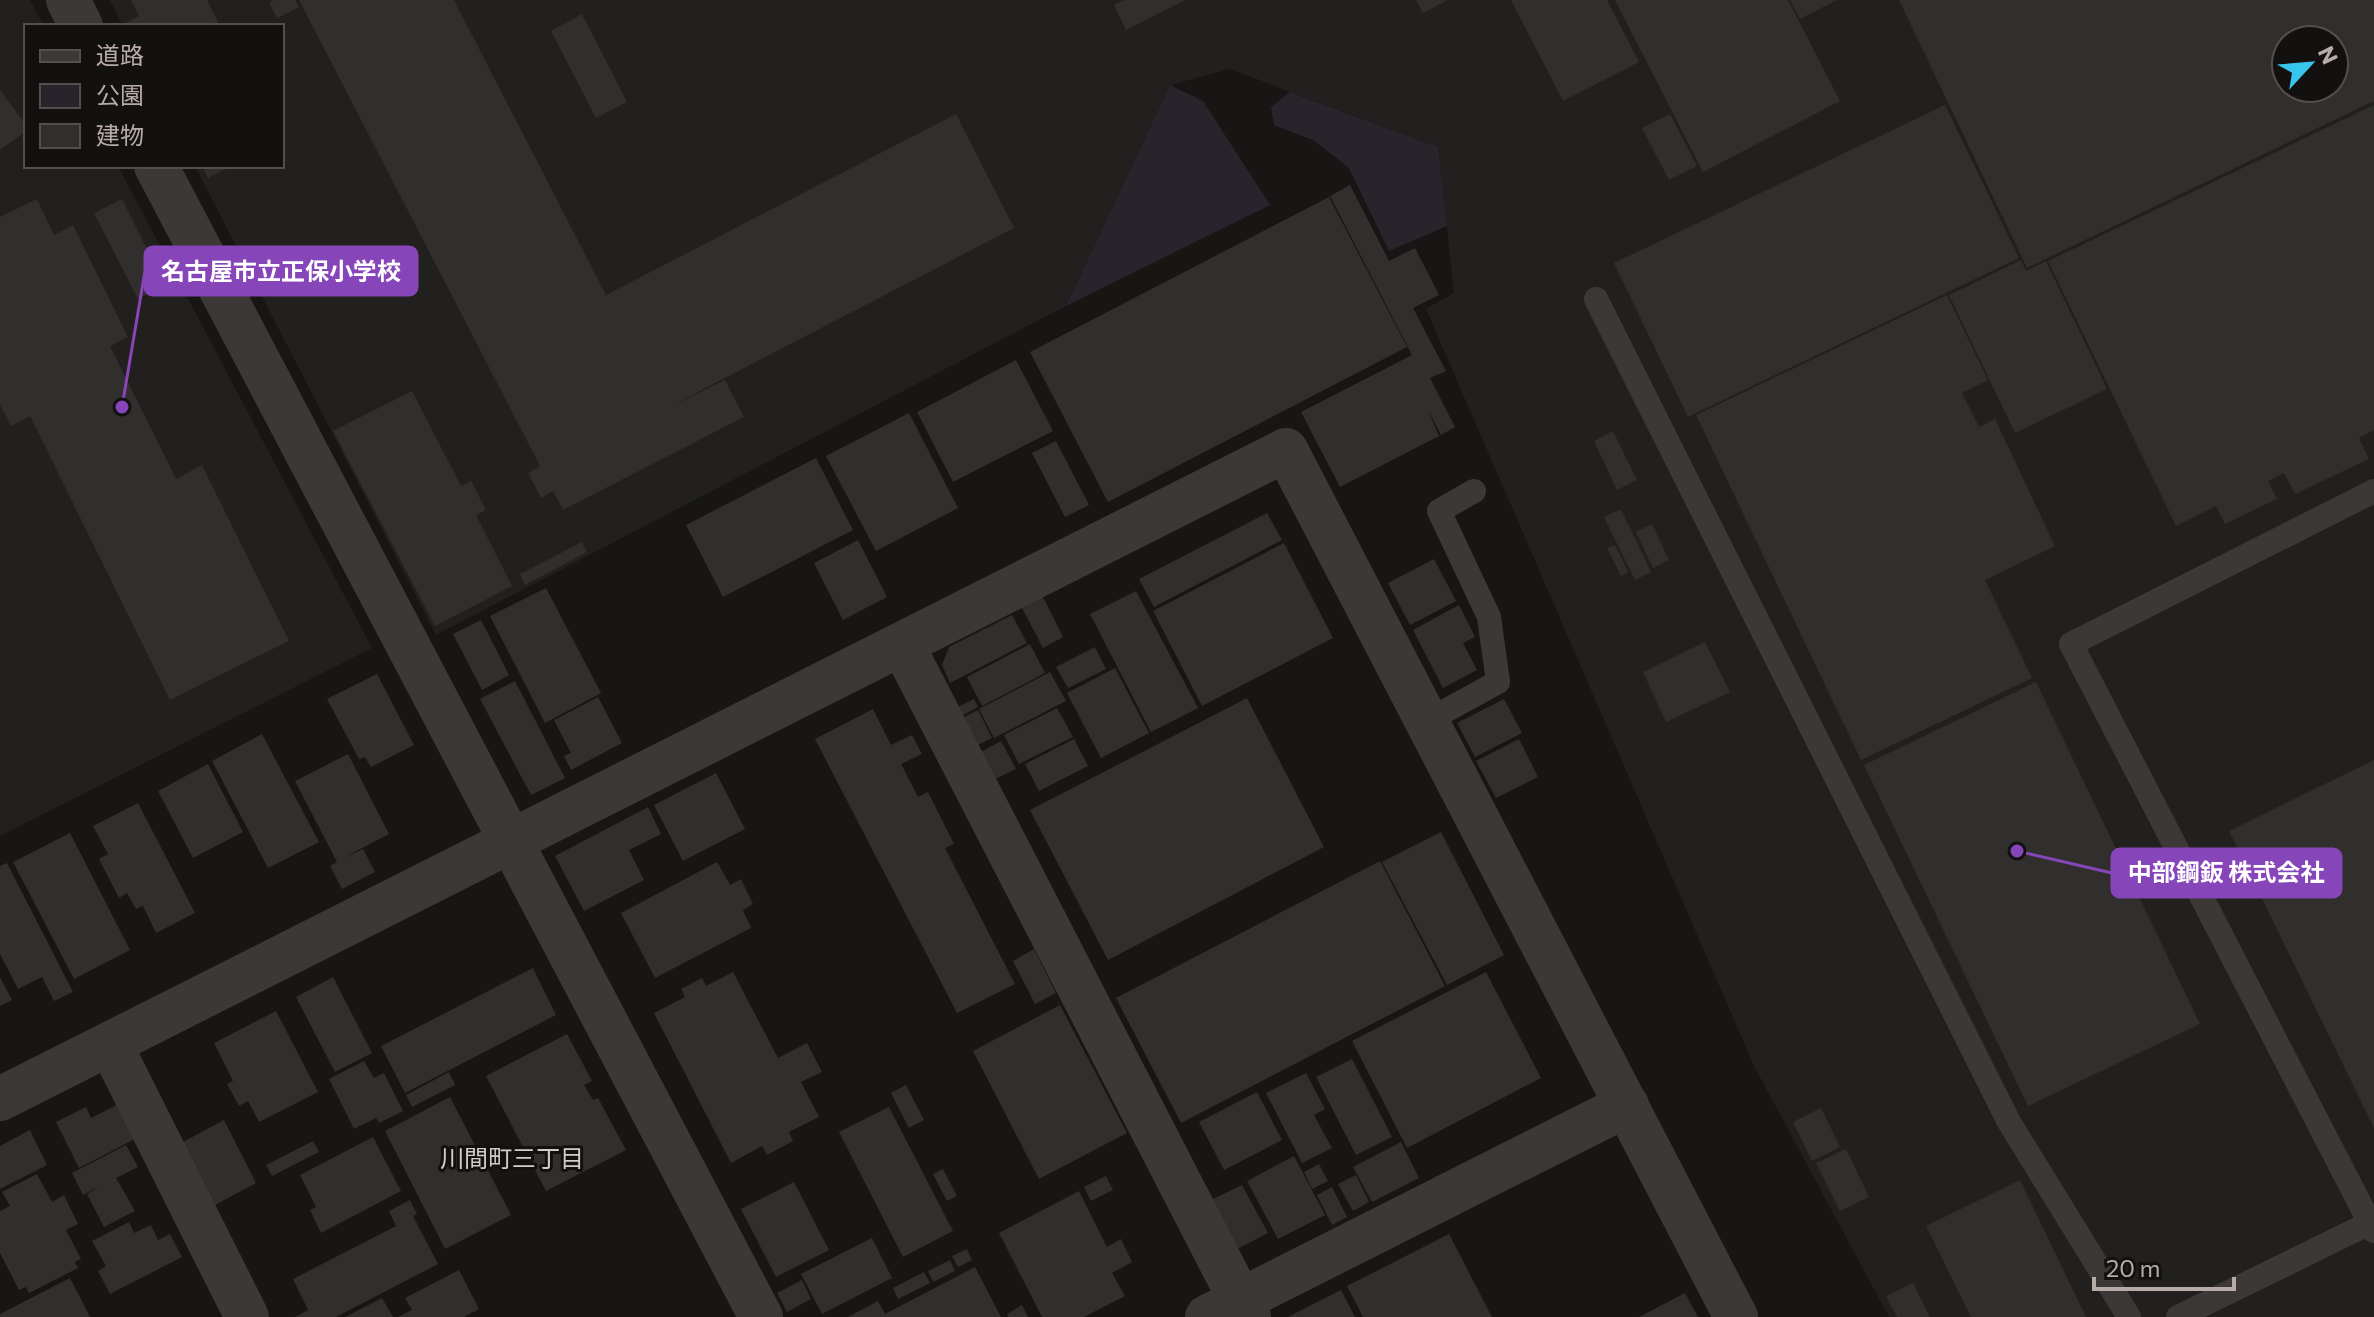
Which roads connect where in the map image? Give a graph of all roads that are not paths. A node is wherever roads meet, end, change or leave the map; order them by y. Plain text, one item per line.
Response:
1 (68, 0) edge
2 (80, 24) edge
3 (157, 168) edge
4 (1596, 299) dead end
5 (1474, 491) dead end
6 (2374, 491) edge
7 (902, 644) junction
8 (1427, 721) junction
9 (513, 840) junction
10 (110, 1044) junction
11 (0, 1099) edge
12 (1627, 1105) junction
13 (2373, 1225) edge
14 (1232, 1311) edge
15 (247, 1317) edge
16 (761, 1317) edge
17 (1736, 1317) edge
18 (2129, 1317) edge
19 (2178, 1317) edge

1 - 2 street
3 - 9 street
4 - 18 lane
5 - 8 lane
6 - 13 lane
7 - 8 street
7 - 9 street
7 - 14 street
8 - 12 street
9 - 10 street
9 - 16 street
10 - 11 street
10 - 15 street
12 - 14 street
12 - 17 street
13 - 19 lane

